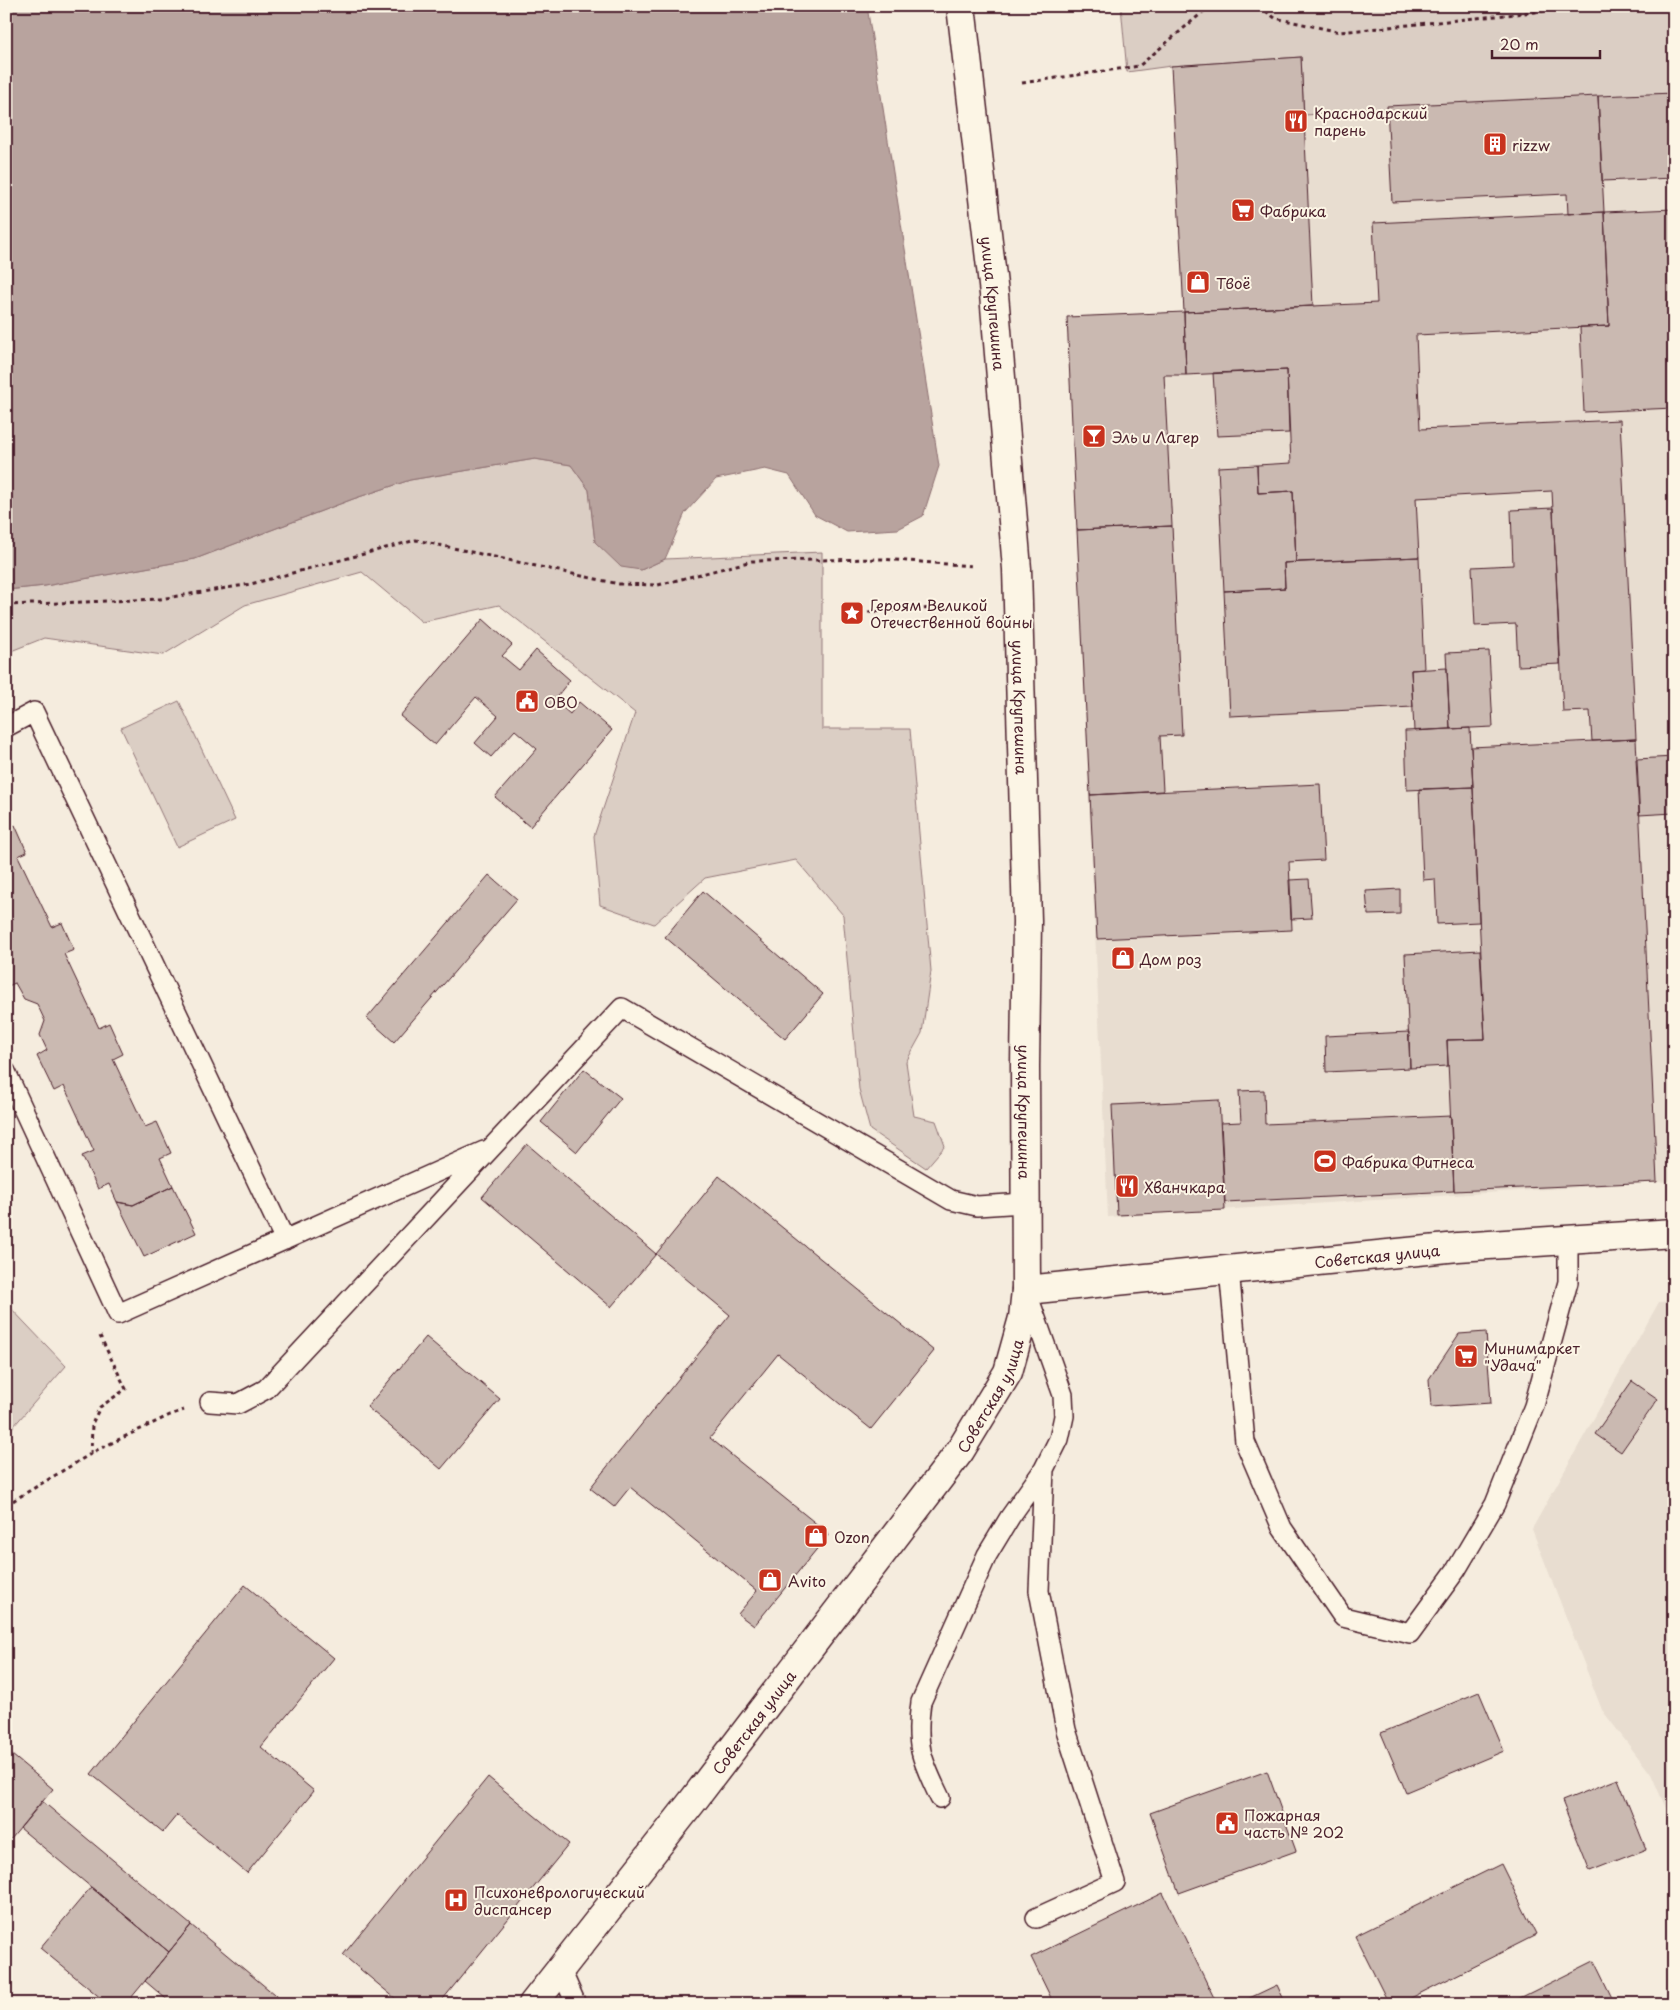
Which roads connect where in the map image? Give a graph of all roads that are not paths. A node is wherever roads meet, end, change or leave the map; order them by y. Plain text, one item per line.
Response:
1 (961, 6) edge
2 (6, 727) edge
3 (6, 1072) edge
4 (491, 1148) junction
5 (1025, 1202) junction
6 (1674, 1233) edge
7 (286, 1240) junction
8 (1568, 1240) junction
9 (1229, 1270) junction
10 (1026, 1290) junction
11 (210, 1402) road end
12 (1044, 1469) junction
13 (940, 1798) dead end
14 (1036, 1918) dead end
15 (561, 1970) junction
16 (533, 2004) edge
17 (576, 2004) edge

1 - 5 main road, улица Крупешина
2 - 7 lane
3 - 7 lane
4 - 5 lane
4 - 7 lane
4 - 11 lane
5 - 10 main road, улица Крупешина
6 - 8 main road, Советская улица
8 - 9 main road, Советская улица
8 - 9 lane
9 - 10 main road, Советская улица
10 - 12 lane
10 - 15 main road, Советская улица
12 - 13 lane
12 - 14 lane
15 - 16 main road, Советская улица
15 - 17 lane

